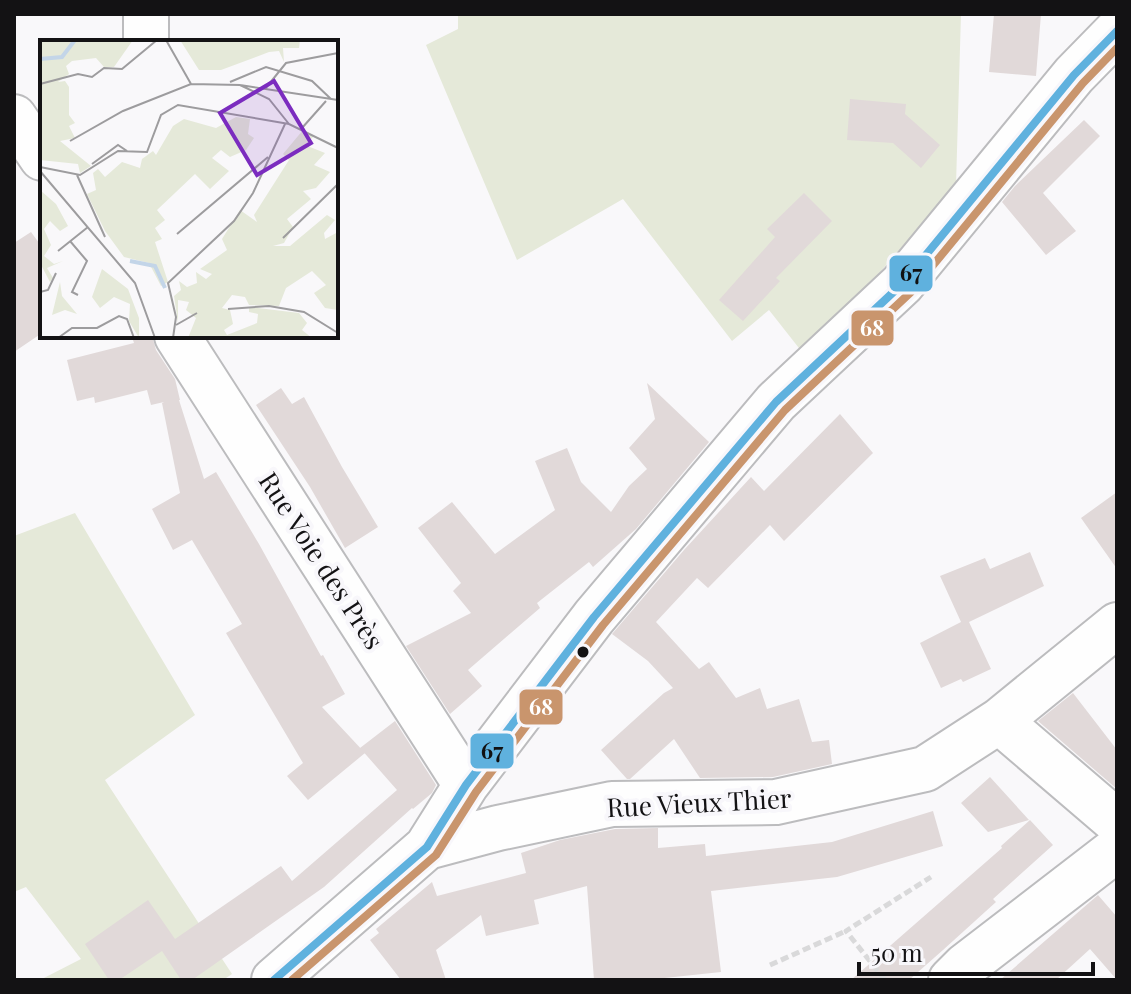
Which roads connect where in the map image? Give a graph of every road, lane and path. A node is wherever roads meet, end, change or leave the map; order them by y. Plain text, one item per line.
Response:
1 (146, 14) edge
2 (1117, 31) edge
3 (146, 40) edge
4 (14, 117) edge
5 (40, 155) edge
6 (178, 338) edge
7 (1117, 625) edge
8 (999, 721) junction
9 (466, 785) junction
10 (1117, 822) edge
11 (427, 847) junction
12 (1117, 849) edge
13 (931, 877) dead end
14 (846, 931) junction
15 (770, 965) dead end
16 (275, 980) edge
17 (885, 980) edge
18 (951, 980) edge

1 - 3 street
2 - 9 street
4 - 5 street
6 - 9 street, Rue Voie des Près
7 - 8 street, Rue Vieux Thier
8 - 10 street
8 - 11 street, Rue Vieux Thier
9 - 11 street
11 - 16 street
12 - 18 street
13 - 14 path
14 - 15 path
14 - 17 path

